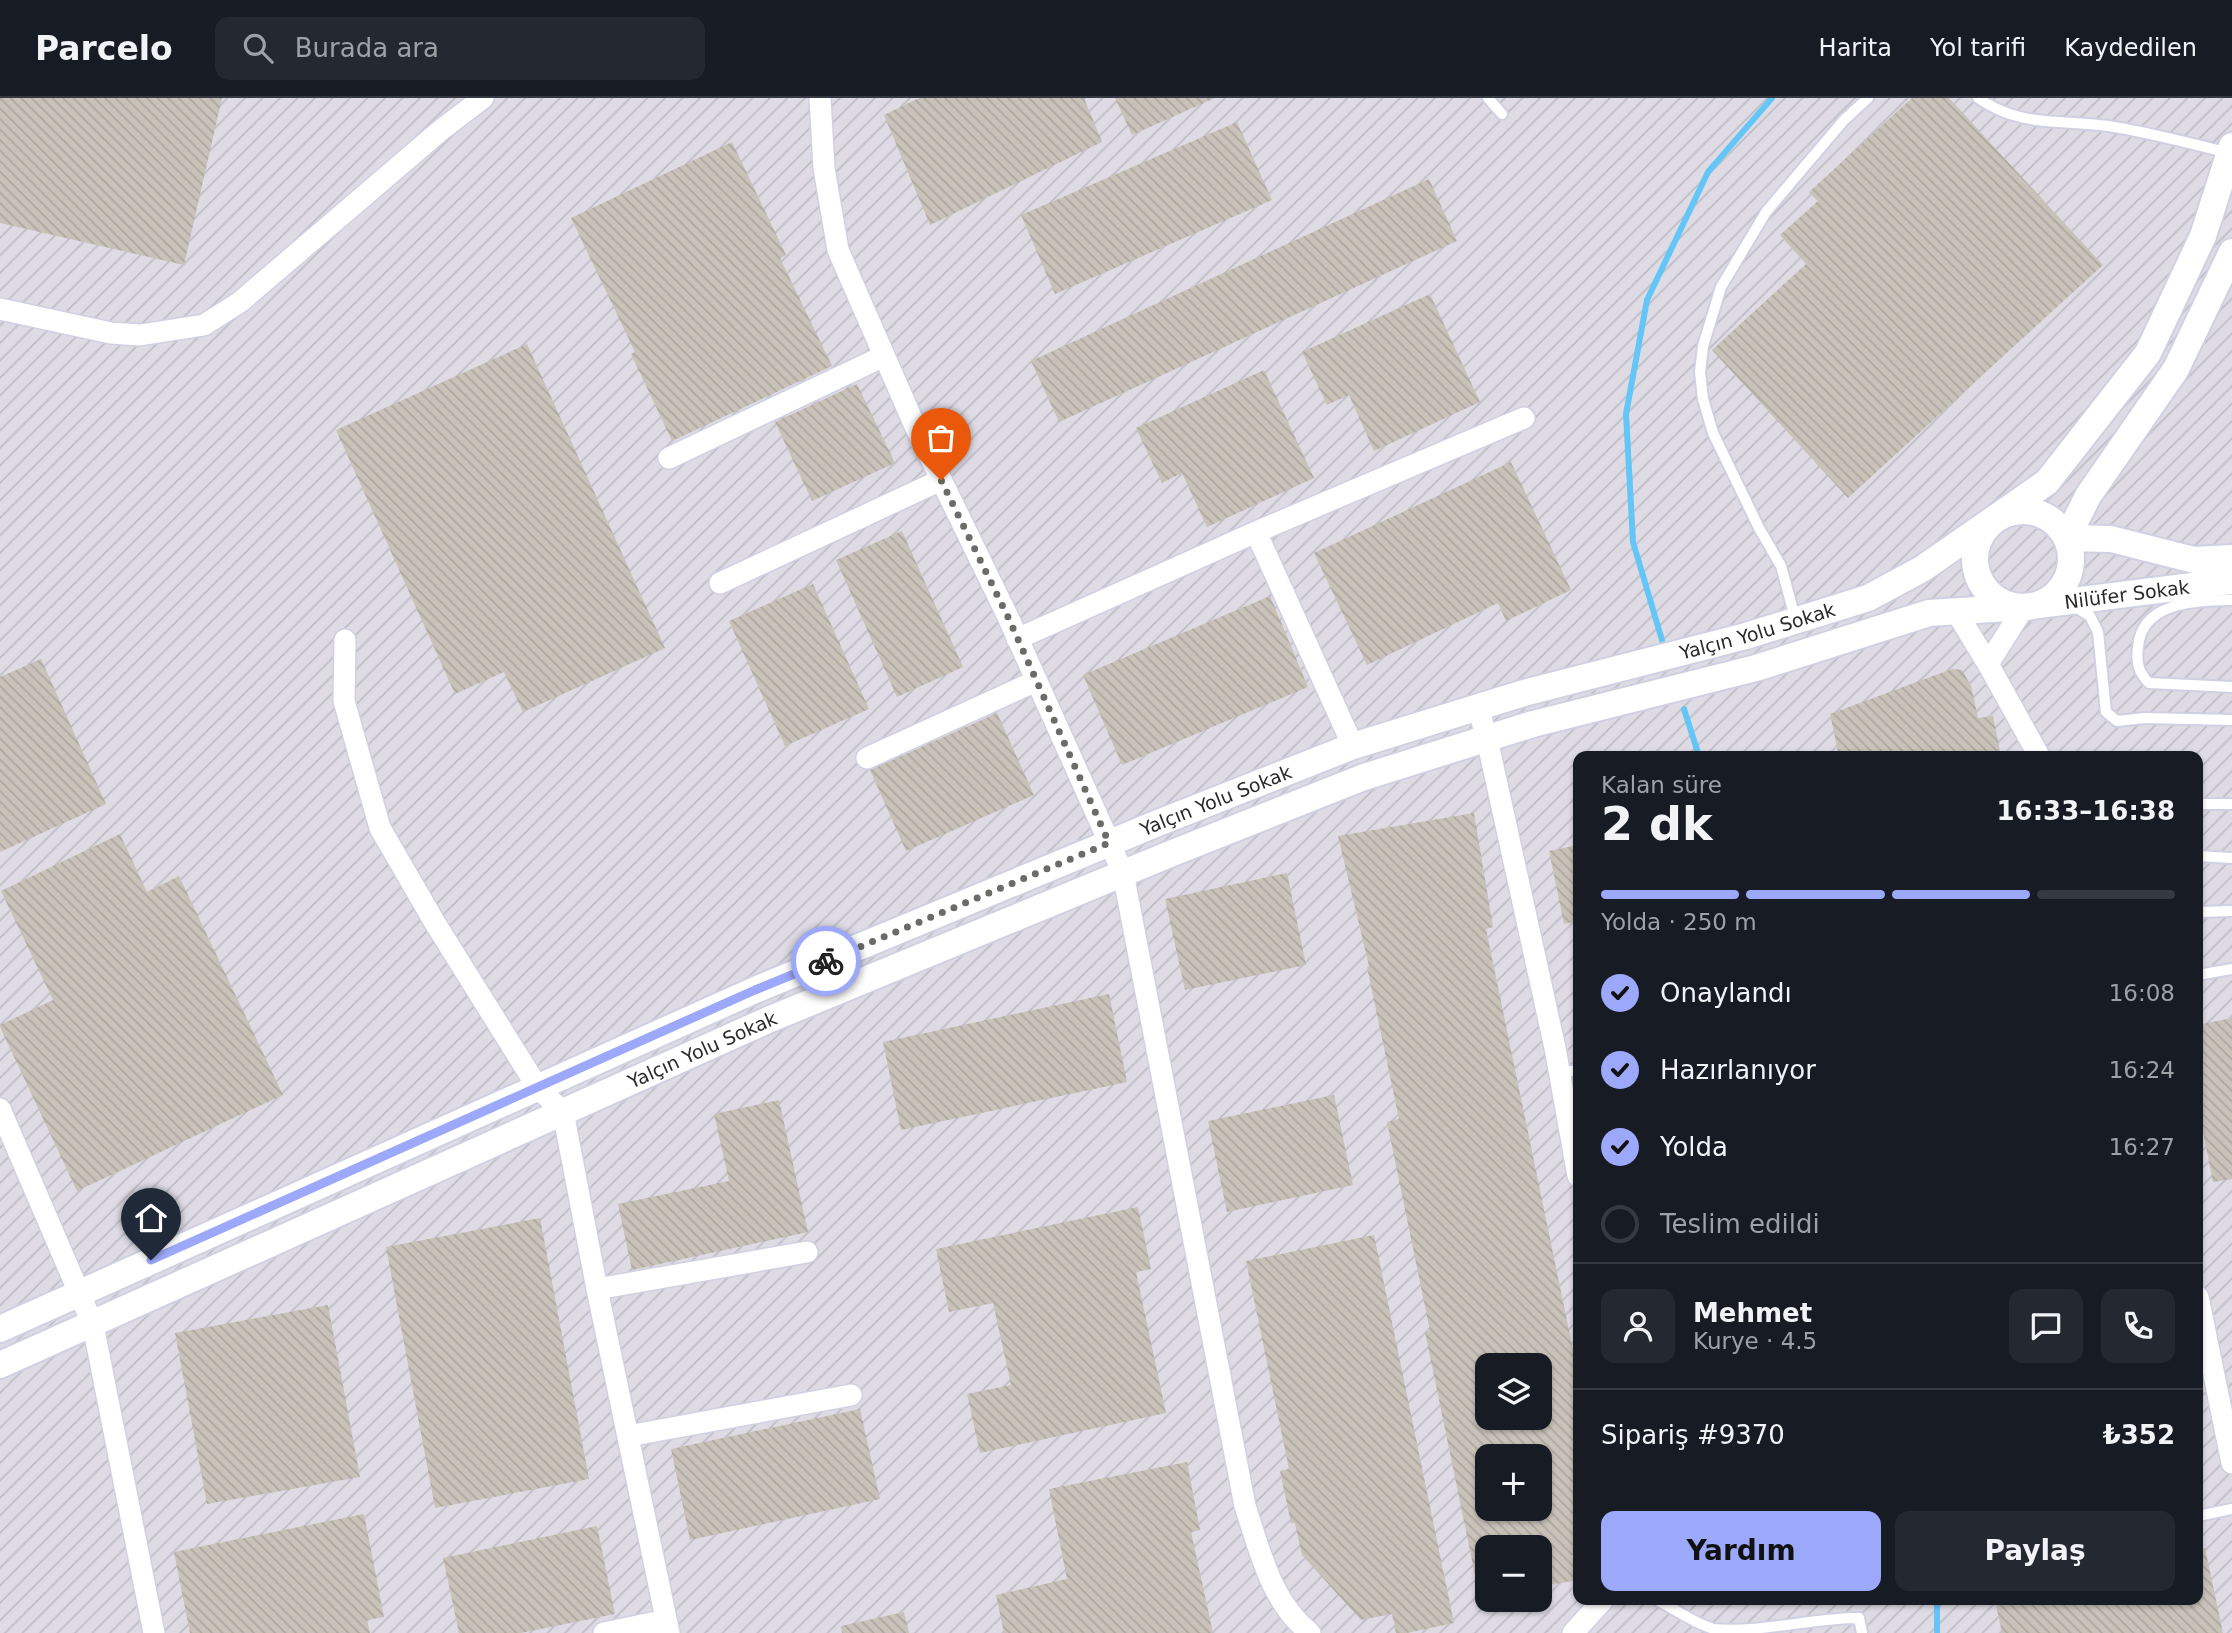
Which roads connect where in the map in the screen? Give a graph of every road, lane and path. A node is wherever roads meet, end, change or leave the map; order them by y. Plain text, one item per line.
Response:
1 (484, 98) edge
2 (820, 98) edge
3 (1488, 98) edge
4 (1868, 98) edge
5 (1978, 98) edge
6 (1502, 114) dead end
7 (2231, 151) edge
8 (2232, 252) edge
9 (0, 309) edge
10 (884, 356) junction
11 (1524, 418) dead end
12 (669, 458) dead end
13 (941, 480) junction
14 (1998, 517) junction
15 (1256, 532) junction
16 (2067, 538) junction
17 (2232, 558) edge
18 (2232, 581) edge
19 (720, 583) dead end
20 (2232, 600) edge
21 (2066, 602) junction
22 (2024, 607) junction
23 (1957, 613) junction
24 (1796, 621) junction
25 (1017, 639) junction
26 (345, 640) dead end
27 (1988, 664) junction
28 (1036, 681) junction
29 (2232, 687) edge
30 (1478, 707) junction
31 (2232, 720) edge
32 (1487, 738) junction
33 (1353, 746) junction
34 (2036, 751) edge
35 (867, 758) dead end
36 (2203, 804) edge
37 (2232, 804) edge
38 (1109, 843) junction
39 (2203, 856) edge
40 (2232, 858) edge
41 (1123, 873) junction
42 (2232, 911) edge
43 (2203, 912) edge
44 (2232, 969) edge
45 (2203, 974) edge
46 (1569, 1071) edge
47 (538, 1088) junction
48 (0, 1109) edge
49 (564, 1111) junction
50 (1573, 1118) edge
51 (807, 1252) dead end
52 (597, 1289) junction
53 (80, 1292) junction
54 (2203, 1318) edge
55 (93, 1325) junction
56 (0, 1329) edge
57 (0, 1365) edge
58 (851, 1395) dead end
59 (2228, 1421) edge
60 (628, 1436) junction
61 (2232, 1464) edge
62 (2232, 1509) edge
63 (2203, 1515) edge
64 (1598, 1605) edge
65 (1666, 1605) edge
66 (668, 1626) edge
67 (154, 1633) edge
68 (604, 1633) edge
69 (1310, 1633) edge
70 (1573, 1633) edge
71 (1862, 1633) edge

1 - 9 street
2 - 10 street
3 - 6 lane
4 - 24 lane
5 - 7 lane
7 - 14 street, Yalçın Yolu Sokak
8 - 16 street
10 - 12 street
10 - 13 street
11 - 15 street
13 - 19 street
13 - 25 street
14 - 16 street
14 - 22 street
14 - 24 street, Yalçın Yolu Sokak
15 - 25 street
15 - 33 street
16 - 17 street, Nilüfer Sokak
16 - 22 street
18 - 21 street, Nilüfer Sokak
20 - 29 lane
21 - 22 street, Nilüfer Sokak
21 - 31 lane
22 - 23 street, Yalçın Yolu Sokak
22 - 27 street
23 - 27 street
23 - 32 street, Yalçın Yolu Sokak
24 - 30 street, Yalçın Yolu Sokak
25 - 28 street
26 - 47 street
27 - 34 street
28 - 35 street
28 - 38 street
30 - 32 street
30 - 33 street, Yalçın Yolu Sokak
32 - 41 street, Yalçın Yolu Sokak
32 - 46 street
33 - 38 street, Yalçın Yolu Sokak
36 - 37 lane
38 - 41 street
38 - 47 street, Yalçın Yolu Sokak
39 - 40 lane
41 - 49 street, Yalçın Yolu Sokak
41 - 69 street
42 - 43 lane
44 - 45 lane
46 - 50 street
47 - 49 street
47 - 53 street, Yalçın Yolu Sokak
48 - 53 street
49 - 52 street
49 - 55 street, Yalçın Yolu Sokak
51 - 52 street
52 - 60 street
53 - 55 street
53 - 56 street, Yalçın Yolu Sokak
54 - 59 street
55 - 57 street, Yalçın Yolu Sokak
55 - 67 street
58 - 60 street
59 - 61 street
60 - 66 street
62 - 63 lane
64 - 70 street
65 - 71 lane
66 - 68 street

